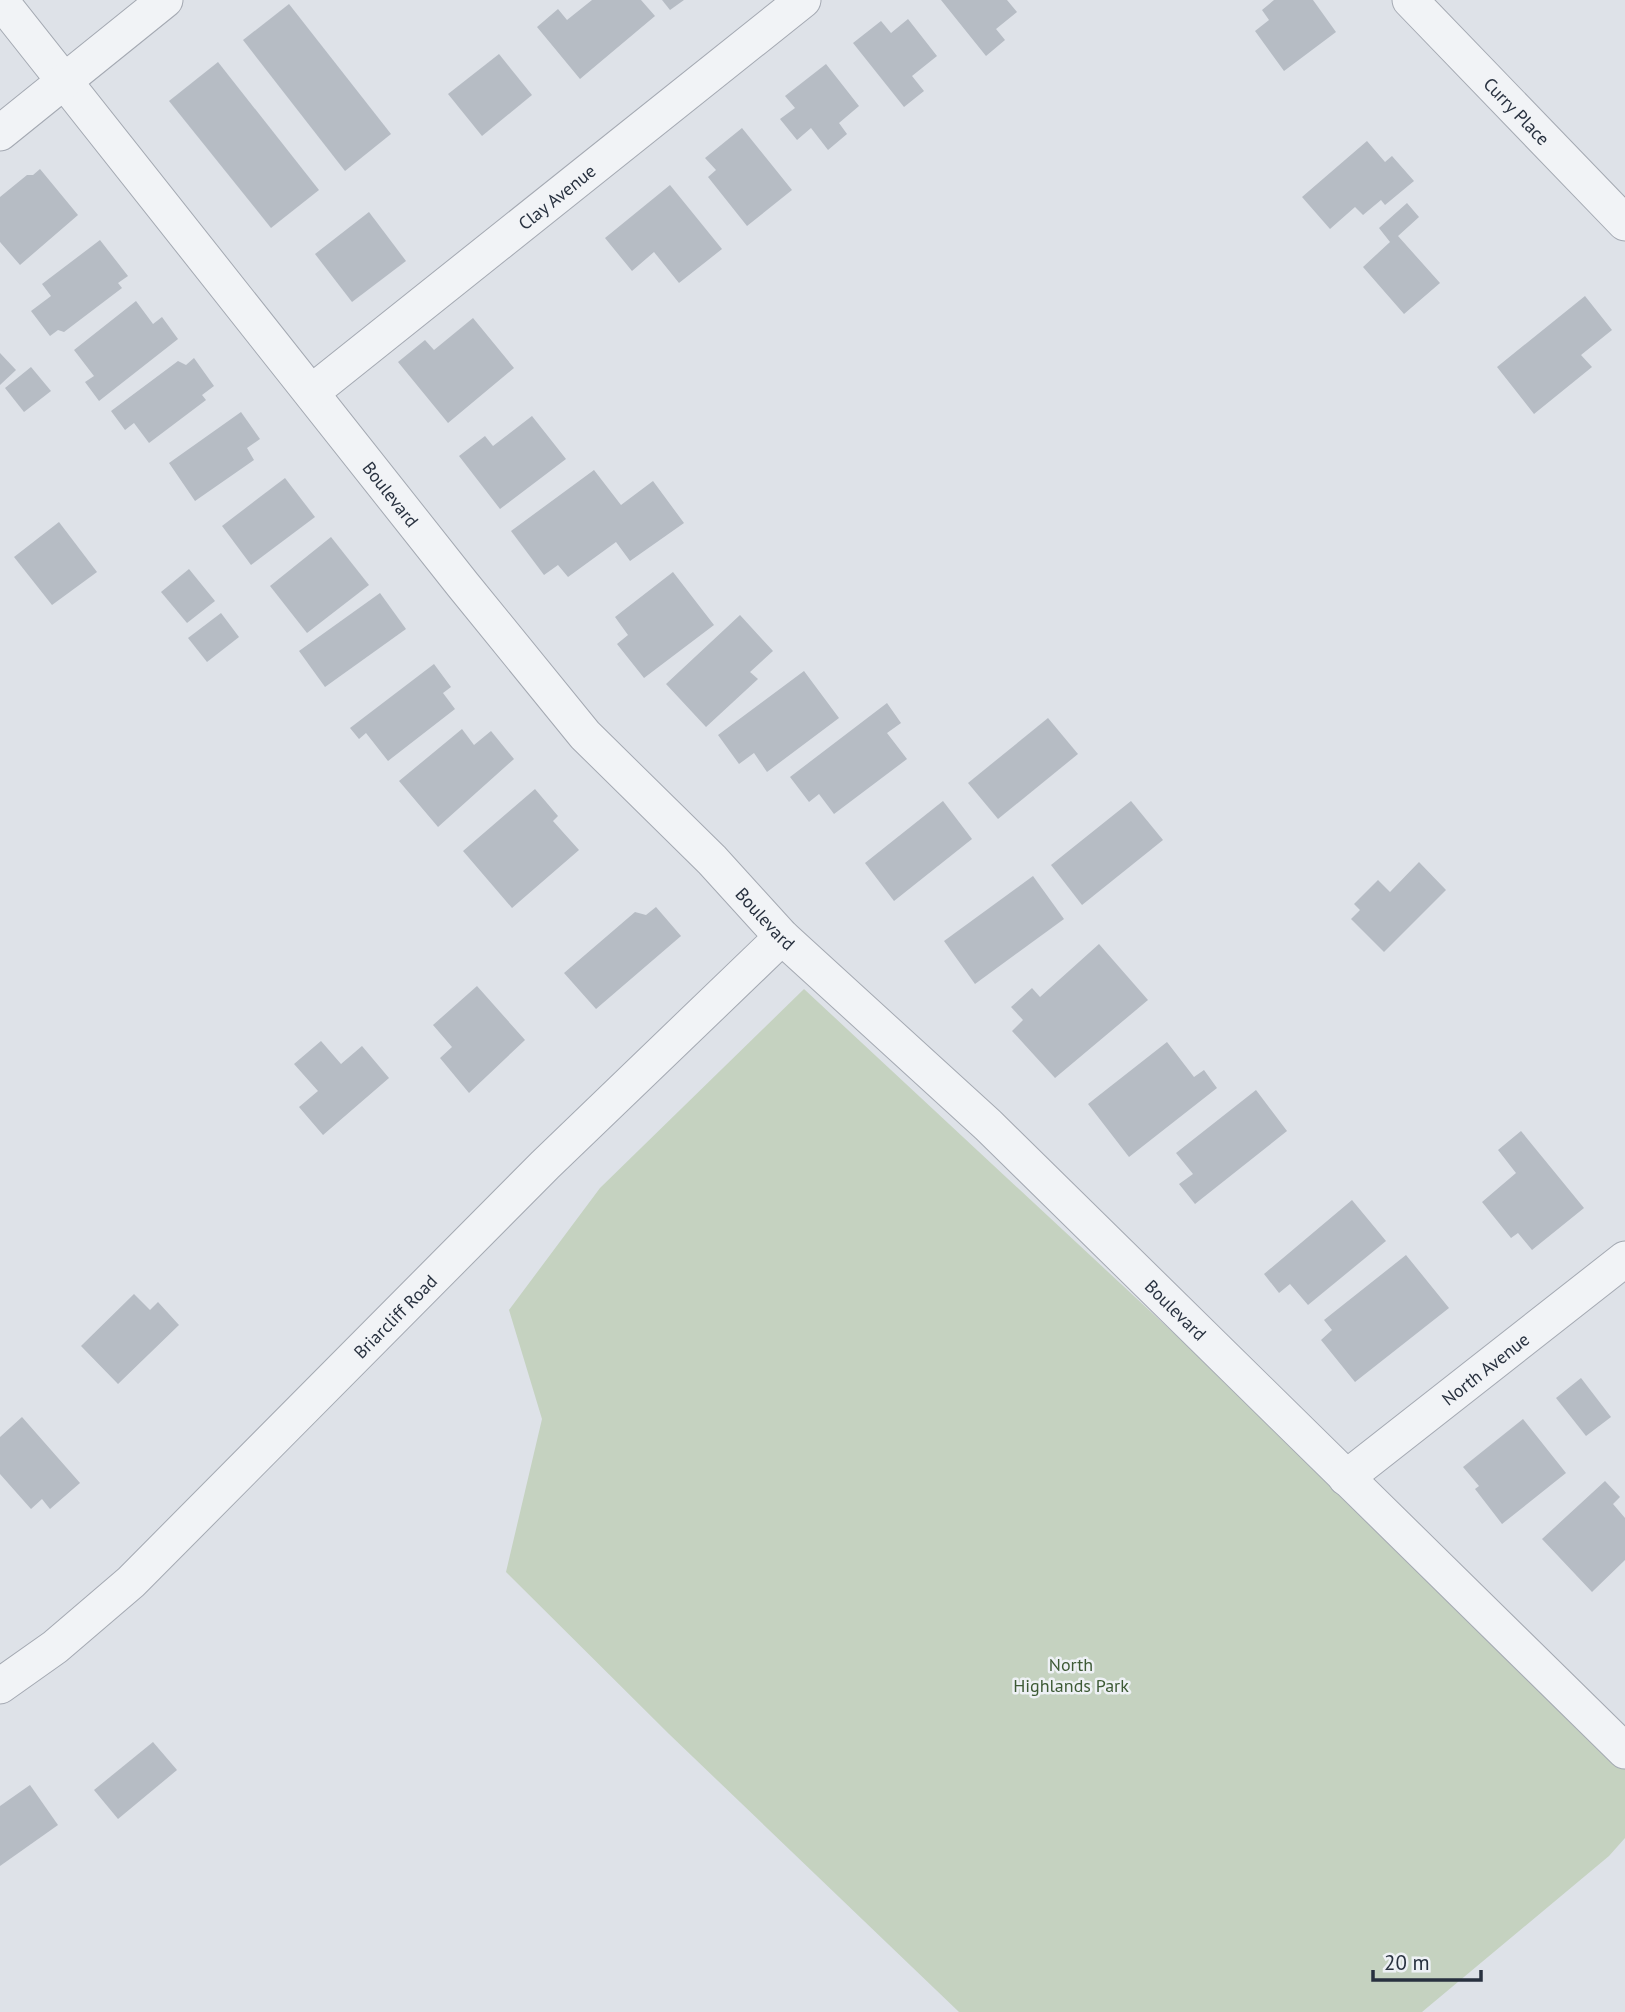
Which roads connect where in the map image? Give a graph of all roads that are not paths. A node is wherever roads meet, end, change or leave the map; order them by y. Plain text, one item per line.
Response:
1 (0, 0) edge
2 (165, 0) edge
3 (803, 0) edge
4 (1410, 0) edge
5 (65, 81) junction
6 (0, 133) edge
7 (1625, 223) edge
8 (312, 392) junction
9 (782, 937) junction
10 (1625, 1259) edge
11 (1346, 1478) junction
12 (0, 1686) edge
13 (1625, 1751) edge

1 - 5 street, Boulevard
2 - 5 street
3 - 8 street, Clay Avenue
4 - 7 street, Curry Place
5 - 6 street
5 - 8 street, Boulevard
8 - 9 street, Boulevard
9 - 11 street, Boulevard
9 - 12 street, Briarcliff Road
10 - 11 street, North Avenue
11 - 13 street, Boulevard

